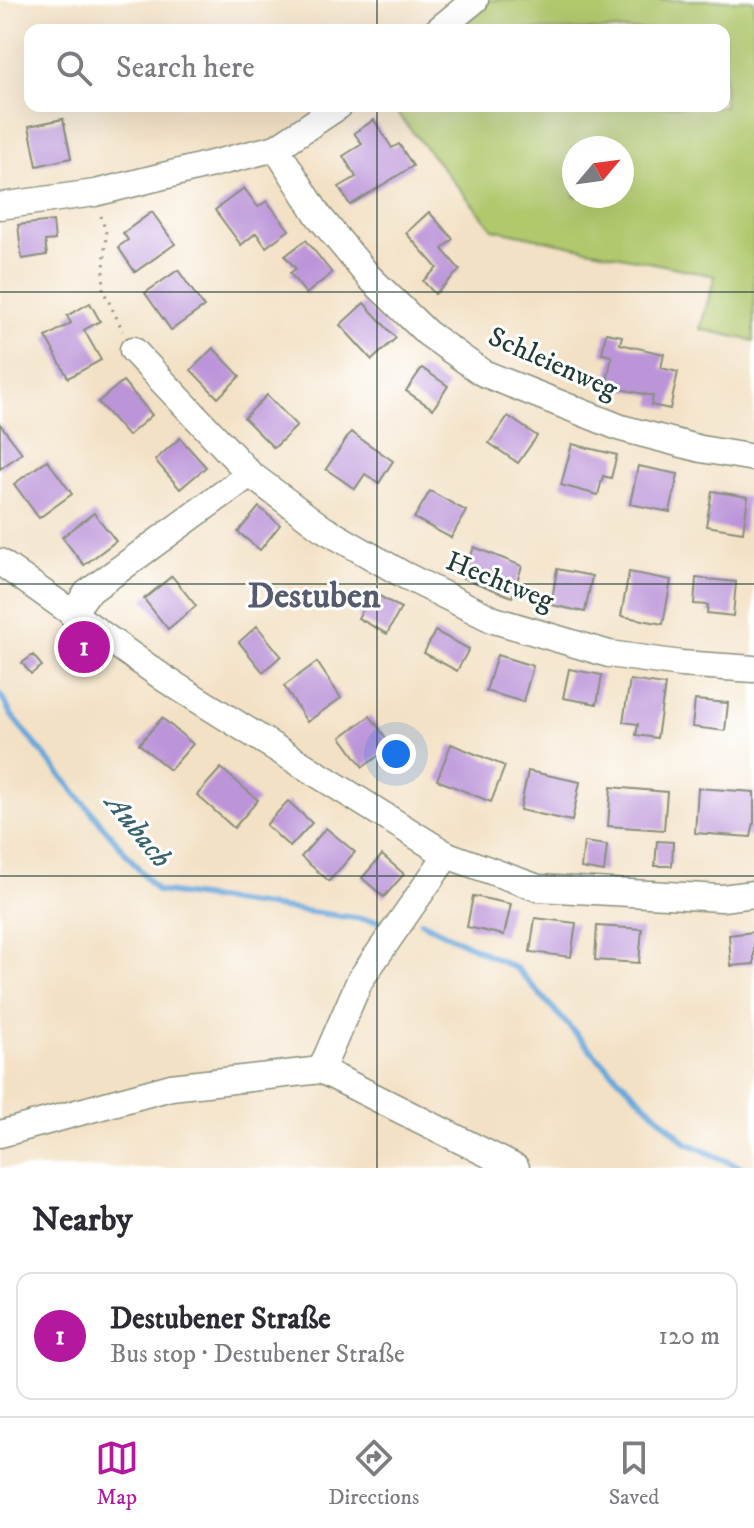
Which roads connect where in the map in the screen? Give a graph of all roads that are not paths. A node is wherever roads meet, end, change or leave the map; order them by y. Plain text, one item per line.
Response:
1 (475, 0) edge
2 (445, 24) edge
3 (330, 112) edge
4 (276, 148) junction
5 (0, 206) edge
6 (133, 350) road end
7 (754, 458) edge
8 (250, 474) junction
9 (0, 562) edge
10 (72, 614) junction
11 (754, 669) edge
12 (447, 855) junction
13 (754, 894) edge
14 (321, 1070) junction
15 (0, 1134) edge
16 (516, 1168) edge

1 - 2 street
3 - 4 street
4 - 5 street
4 - 7 street, Schleienweg
6 - 8 street, Hechtweg
8 - 10 street
8 - 11 street, Hechtweg
9 - 10 street
10 - 12 street
12 - 13 street
12 - 14 street
14 - 15 street
14 - 16 street

